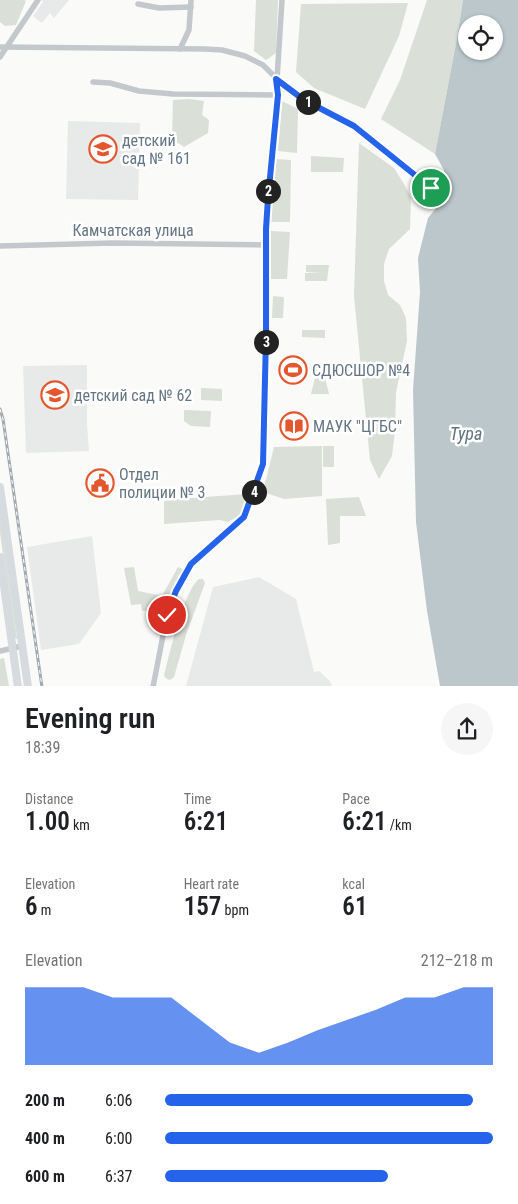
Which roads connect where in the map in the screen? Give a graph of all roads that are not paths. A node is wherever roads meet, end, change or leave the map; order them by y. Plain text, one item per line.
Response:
1 (38, 0) edge
2 (282, 0) edge
3 (191, 3) edge
4 (138, 4) dead end
5 (0, 47) edge
6 (8, 47) junction
7 (180, 48) junction
8 (0, 57) edge
9 (276, 79) junction
10 (93, 82) dead end
11 (278, 95) junction
12 (431, 188) dead end
13 (267, 245) junction
14 (0, 246) edge
15 (0, 487) edge
16 (0, 557) edge
17 (22, 646) junction
18 (12, 648) junction
19 (0, 651) edge
20 (18, 686) edge
21 (28, 686) edge
22 (152, 686) edge

1 - 6 street
2 - 9 street
3 - 4 street
3 - 7 street
5 - 6 street
6 - 7 street
6 - 8 street
7 - 9 street
9 - 11 street
9 - 12 street
10 - 11 street
11 - 13 street
13 - 14 street, Камчатская улица
13 - 22 street
15 - 17 main road
16 - 18 main road
17 - 18 street
17 - 21 main road
18 - 19 street
18 - 20 main road

